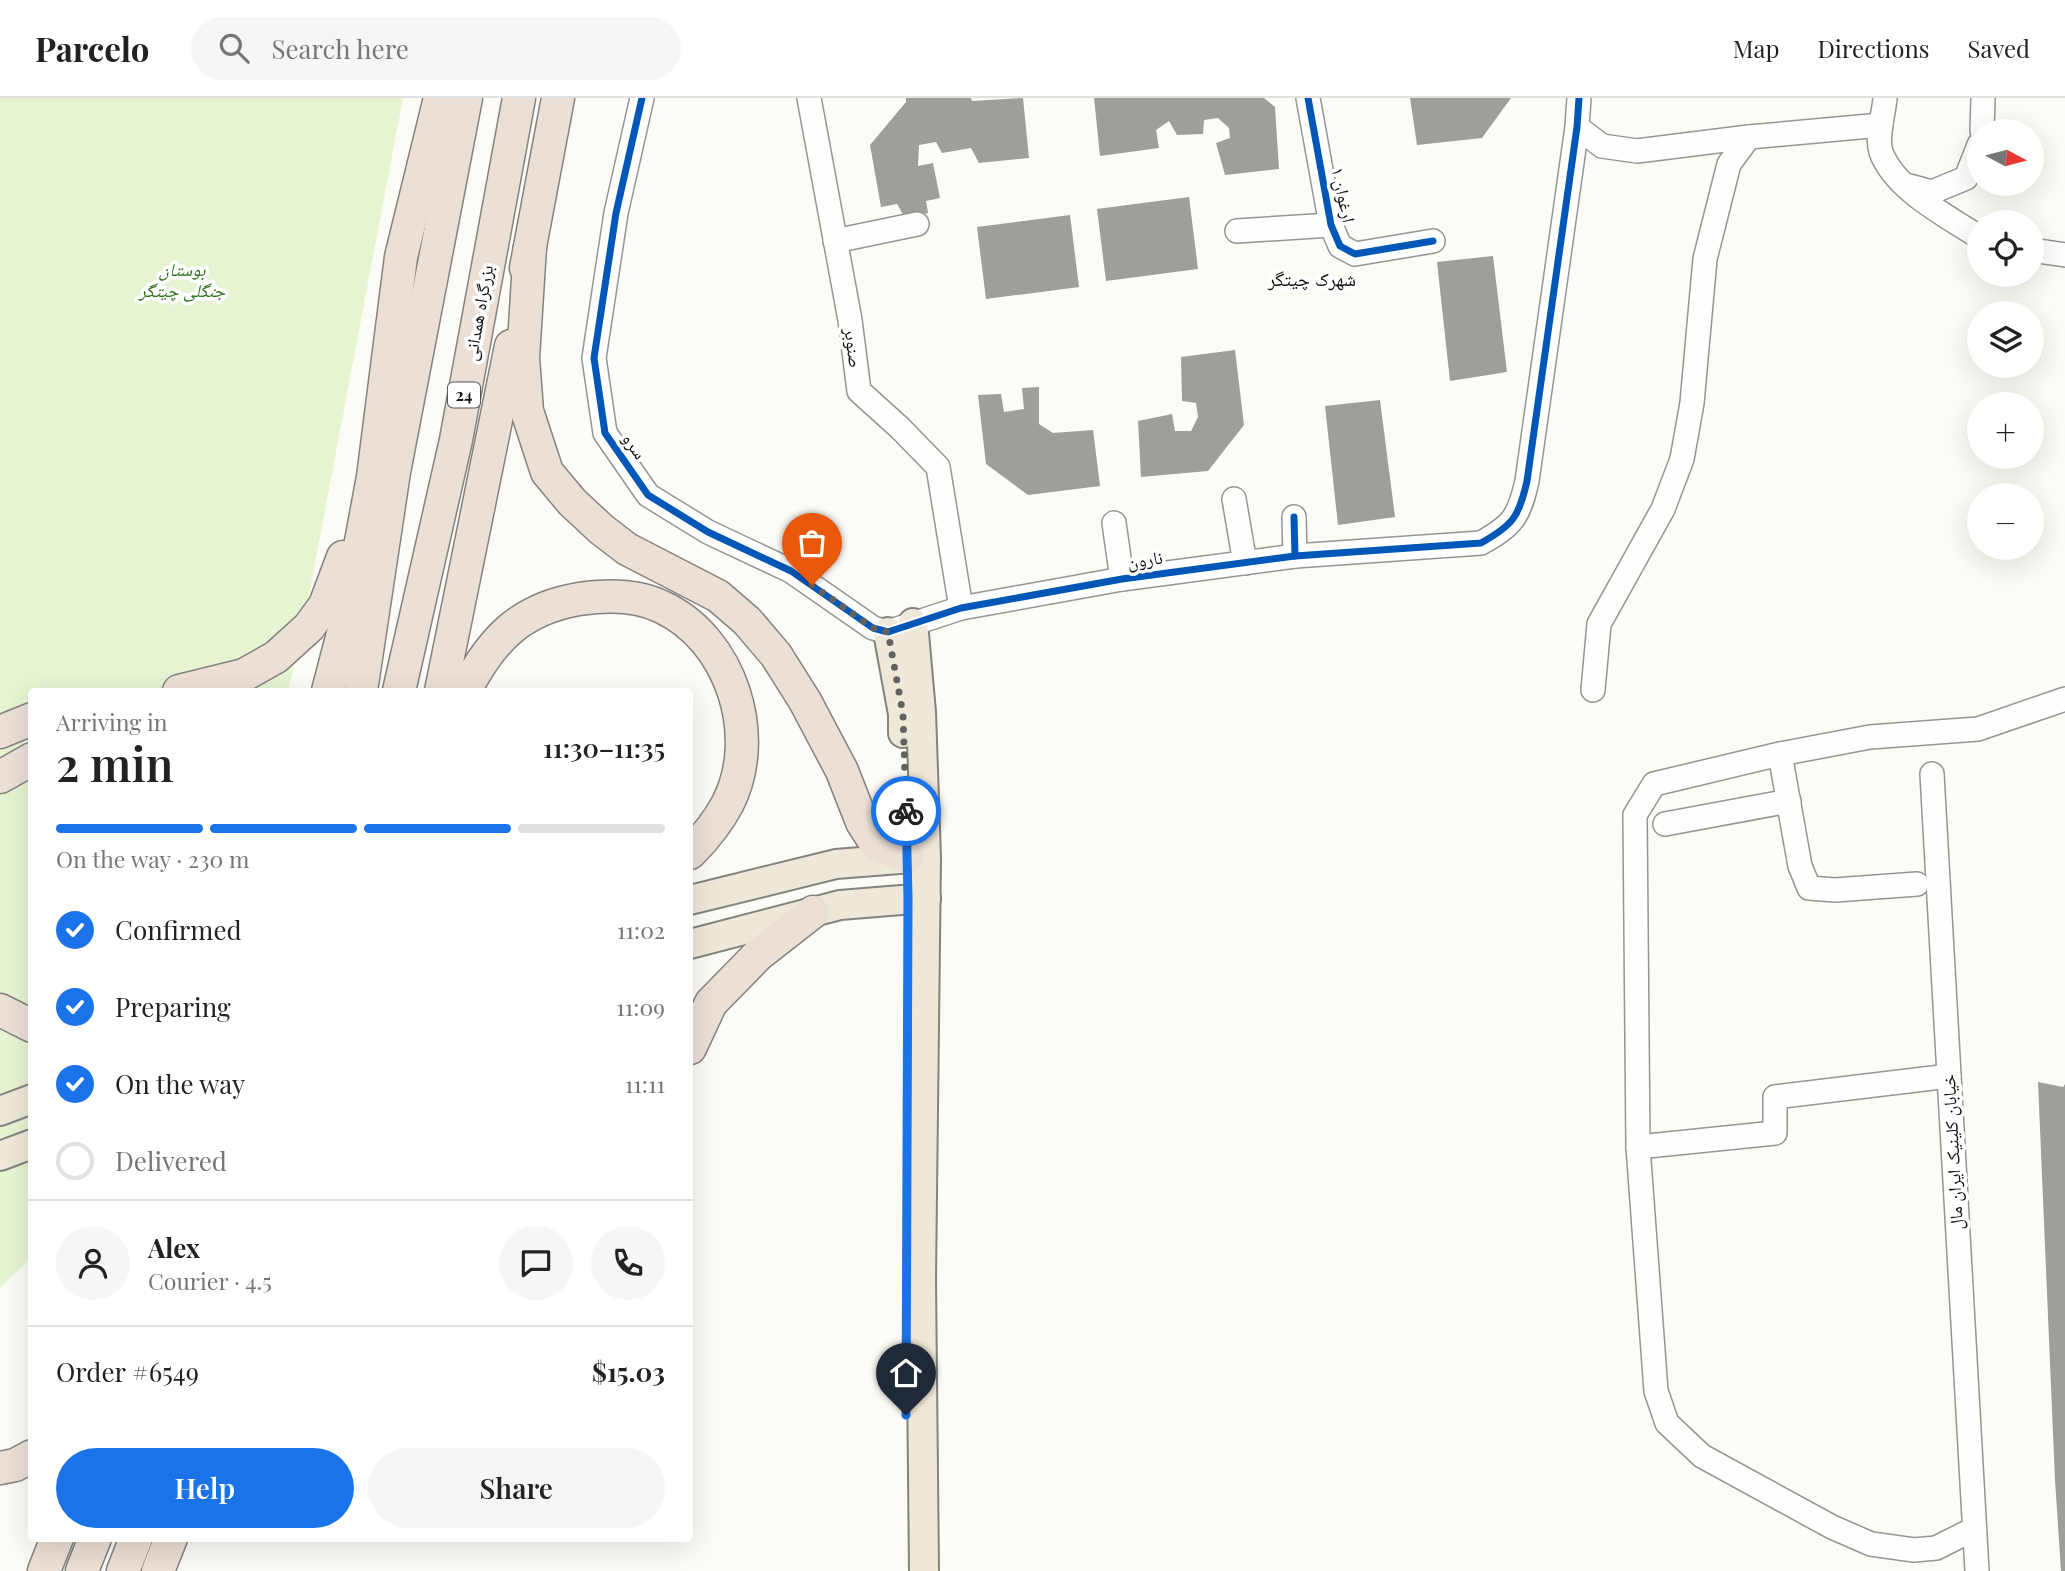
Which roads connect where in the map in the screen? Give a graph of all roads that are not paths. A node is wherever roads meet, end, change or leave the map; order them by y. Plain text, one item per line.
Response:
1 (440, 98) edge
2 (466, 98) edge
3 (519, 98) edge
4 (558, 98) edge
5 (642, 98) edge
6 (809, 98) edge
7 (1308, 98) edge
8 (1579, 98) edge
9 (1885, 98) edge
10 (1983, 98) edge
11 (1982, 119) edge
12 (1881, 125) junction
13 (1577, 127) junction
14 (1749, 137) junction
15 (1967, 175) edge
16 (1900, 183) junction
17 (917, 225) dead end
18 (1331, 225) junction
19 (1967, 229) edge
20 (1237, 231) dead end
21 (835, 241) junction
22 (1433, 241) dead end
23 (530, 247) junction
24 (2044, 252) edge
25 (2065, 255) edge
26 (373, 477) junction
27 (1234, 499) dead end
28 (1294, 517) dead end
29 (1114, 523) dead end
30 (1296, 556) junction
31 (1245, 563) junction
32 (1122, 579) junction
33 (961, 608) junction
34 (901, 628) junction
35 (192, 688) edge
36 (329, 688) edge
37 (361, 688) edge
38 (400, 688) edge
39 (442, 688) edge
40 (466, 688) edge
41 (1593, 690) dead end
42 (2065, 699) edge
43 (28, 721) edge
44 (0, 732) edge
45 (1780, 754) junction
46 (28, 761) edge
47 (1932, 774) dead end
48 (0, 777) edge
49 (1789, 801) junction
50 (1665, 824) dead end
51 (693, 850) edge
52 (916, 858) junction
53 (870, 861) junction
54 (1917, 884) dead end
55 (917, 898) junction
56 (693, 899) edge
57 (870, 902) junction
58 (813, 912) junction
59 (693, 943) edge
60 (0, 1010) edge
61 (28, 1024) edge
62 (693, 1042) edge
63 (1949, 1076) junction
64 (28, 1100) edge
65 (0, 1111) edge
66 (28, 1146) edge
67 (1638, 1147) junction
68 (0, 1156) edge
69 (28, 1458) edge
70 (0, 1468) edge
71 (1974, 1529) junction
72 (55, 1542) edge
73 (93, 1542) edge
74 (134, 1542) edge
75 (169, 1542) edge
76 (44, 1571) edge
77 (82, 1571) edge
78 (123, 1571) edge
79 (158, 1571) edge
80 (906, 1571) edge
81 (924, 1571) edge
82 (1977, 1571) edge

1 - 26 highway
2 - 37 highway
3 - 38 highway, بزرگراه همدانی / 24
4 - 23 highway
5 - 34 street, سرو
6 - 21 street, صنوبر
7 - 18 street, ارغوان ۱
8 - 13 street, نارون
9 - 12 street
10 - 11 street
12 - 14 street
12 - 16 street
13 - 14 street
13 - 30 street, نارون
14 - 41 street
15 - 16 street
16 - 19 street
17 - 21 street
18 - 20 street
18 - 22 street, ارغوان ۱
21 - 33 street, صنوبر
23 - 39 highway
23 - 52 highway
24 - 25 street
26 - 35 highway
26 - 36 highway
27 - 31 street
28 - 30 street
29 - 32 street
30 - 31 street, نارون
31 - 32 street, نارون
32 - 33 street, نارون
33 - 34 street, نارون
34 - 52 main road
40 - 51 highway
42 - 45 street
43 - 44 highway
45 - 49 street
45 - 67 street
46 - 48 highway
47 - 63 street, خیابان کلینیک ایران مال
49 - 50 street
49 - 54 street
52 - 53 main road
52 - 55 main road
53 - 56 main road
53 - 57 main road
55 - 57 main road
55 - 80 main road
55 - 81 main road
57 - 58 main road
58 - 59 main road
58 - 62 highway
60 - 61 highway
63 - 67 street
63 - 71 street, خیابان کلینیک ایران مال
64 - 65 main road
66 - 68 main road
67 - 71 street
69 - 70 highway
71 - 82 street, خیابان کلینیک ایران مال
72 - 76 highway
73 - 77 highway
74 - 78 highway
75 - 79 highway

